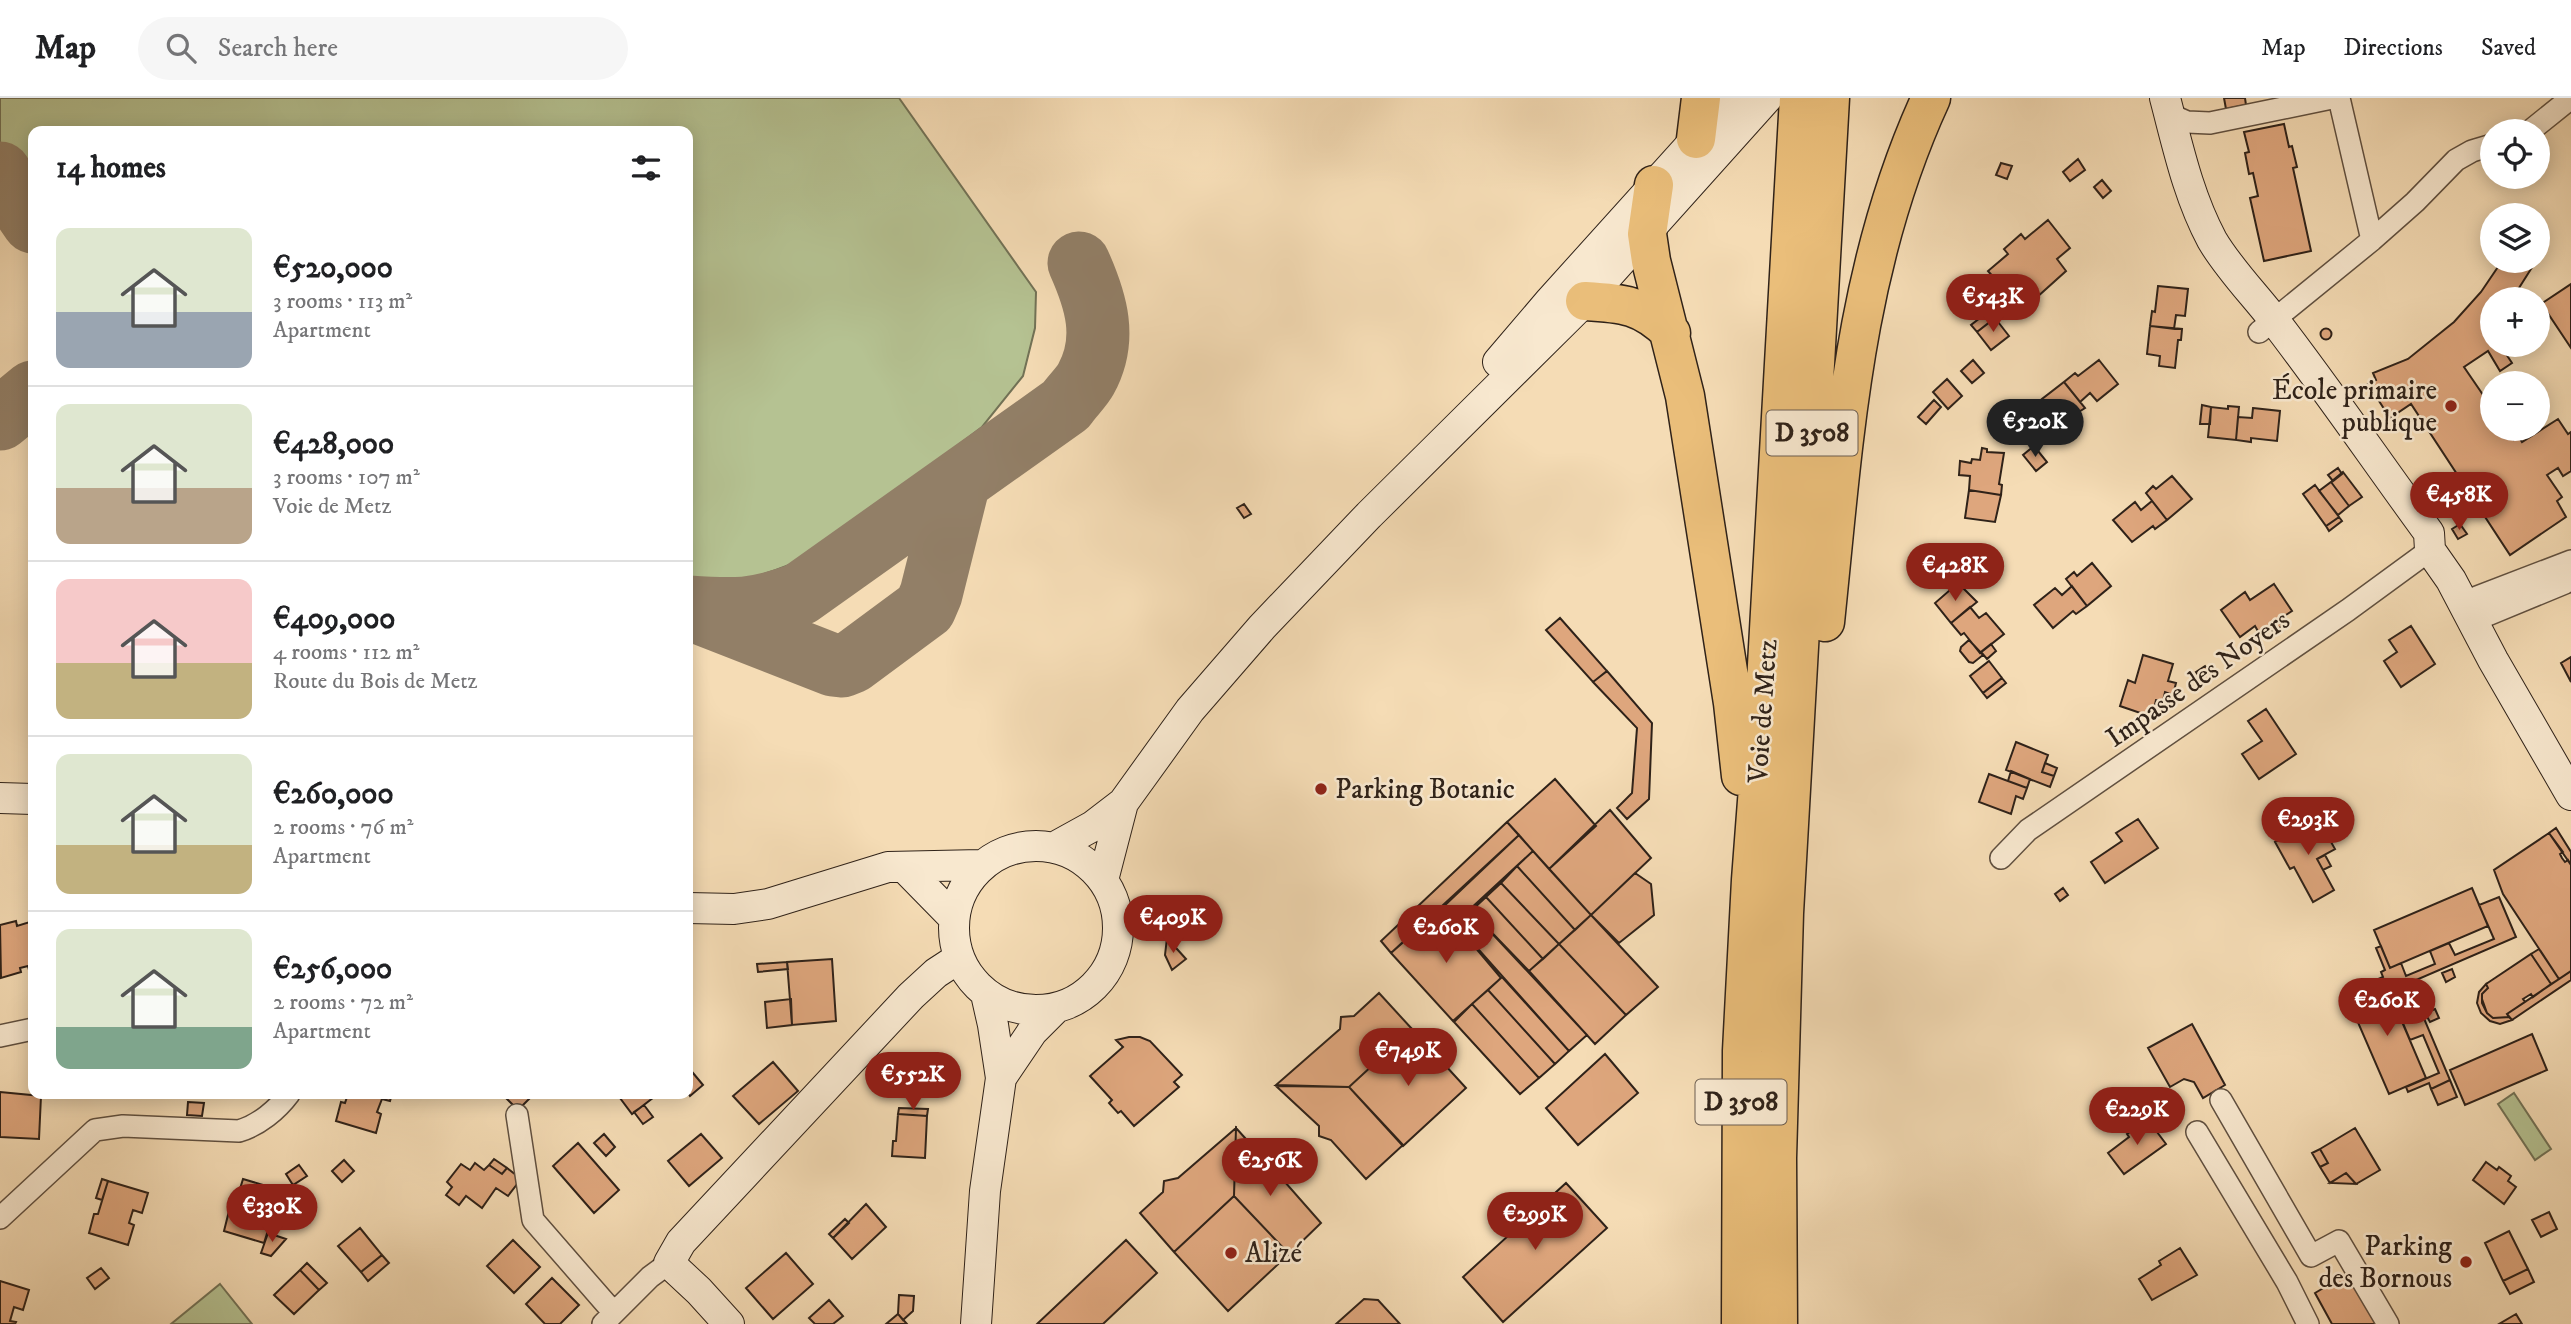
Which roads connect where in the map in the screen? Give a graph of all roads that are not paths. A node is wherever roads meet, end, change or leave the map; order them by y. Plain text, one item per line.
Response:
1 (1701, 98) edge
2 (1733, 98) edge
3 (1830, 98) edge
4 (1931, 98) edge
5 (2332, 98) edge
6 (2339, 98) edge
7 (2571, 98) edge
8 (1777, 99) edge
9 (2160, 103) edge
10 (2545, 119) edge
11 (1696, 139) junction
12 (2480, 149) edge
13 (1654, 186) junction
14 (1647, 234) junction
15 (2372, 240) junction
16 (1585, 301) junction
17 (2266, 326) junction
18 (1671, 333) junction
19 (1369, 515) junction
20 (2430, 550) junction
21 (2571, 561) edge
22 (2571, 578) edge
23 (2468, 611) junction
24 (2571, 795) edge
25 (0, 798) edge
26 (28, 799) edge
27 (1123, 803) junction
28 (1055, 847) junction
29 (2001, 858) dead end
30 (981, 865) junction
31 (904, 867) junction
32 (1103, 880) junction
33 (1751, 880) junction
34 (693, 908) edge
35 (953, 917) junction
36 (959, 958) junction
37 (986, 994) junction
38 (1056, 1008) junction
39 (28, 1029) edge
40 (0, 1037) edge
41 (1778, 1066) junction
42 (1001, 1078) junction
43 (285, 1099) edge
44 (2221, 1100) dead end
45 (517, 1115) dead end
46 (2197, 1132) dead end
47 (0, 1218) edge
48 (669, 1263) junction
49 (609, 1318) edge
50 (729, 1324) edge
51 (976, 1324) edge
52 (1741, 1324) edge
53 (1778, 1324) edge
54 (2308, 1324) edge
55 (2389, 1324) edge

1 - 11 highway
2 - 11 main road
3 - 41 highway, Voie de Metz / D 3508
4 - 41 highway
5 - 9 street
6 - 15 street
7 - 10 street
8 - 14 main road
8 - 33 highway, Voie de Metz / D 3508
9 - 17 main road
11 - 13 main road
12 - 15 street
13 - 14 highway
13 - 19 main road
14 - 16 main road
14 - 18 highway
15 - 17 street
16 - 18 highway
16 - 19 main road
17 - 20 main road
18 - 33 highway
19 - 27 main road
20 - 23 main road
20 - 29 street, Impasse des Noyers
21 - 23 street
22 - 23 street
23 - 24 main road
25 - 26 main road
27 - 28 main road
27 - 32 main road
28 - 30 main road
28 - 32 main road
30 - 31 main road
30 - 35 main road
31 - 34 main road
31 - 35 main road
32 - 38 main road
33 - 52 highway, Voie de Metz / D 3508
35 - 36 main road
36 - 37 main road
36 - 48 main road
37 - 38 main road
37 - 42 main road
38 - 42 main road
39 - 40 street
41 - 53 highway, Voie de Metz / D 3508
42 - 51 main road
43 - 47 street
44 - 55 street
45 - 49 street
46 - 54 street
48 - 49 street
48 - 50 main road

